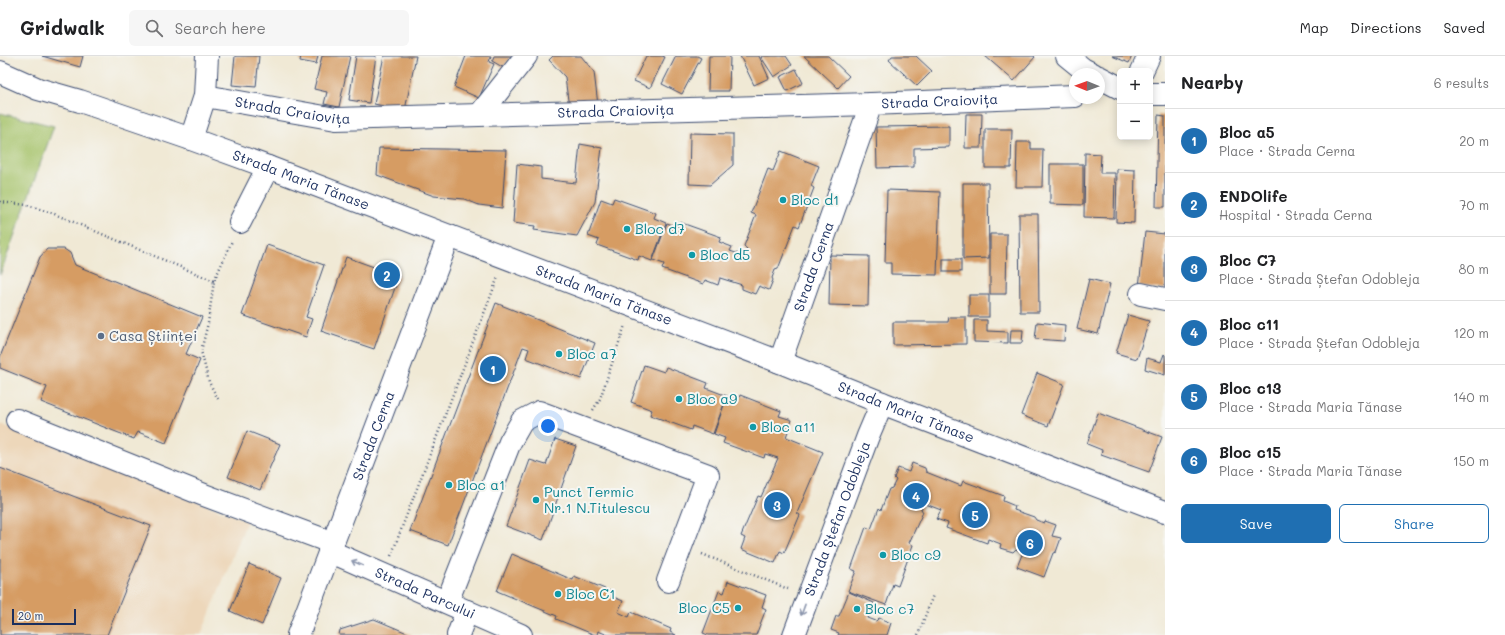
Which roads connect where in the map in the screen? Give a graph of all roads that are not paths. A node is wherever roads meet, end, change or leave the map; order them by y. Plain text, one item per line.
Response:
1 (207, 56) edge
2 (526, 56) edge
3 (1067, 56) edge
4 (1149, 56) edge
5 (0, 62) edge
6 (1082, 68) edge
7 (1143, 68) edge
8 (0, 72) edge
9 (1105, 80) edge
10 (1117, 86) edge
11 (0, 89) edge
12 (38, 89) junction
13 (1117, 94) edge
14 (1153, 94) edge
15 (1165, 94) edge
16 (1105, 95) edge
17 (205, 96) junction
18 (1069, 96) edge
19 (871, 104) junction
20 (480, 114) junction
21 (191, 139) junction
22 (268, 167) junction
23 (240, 222) road end
24 (449, 236) junction
25 (1141, 294) dead end
26 (1165, 299) edge
27 (780, 362) junction
28 (882, 403) junction
29 (17, 420) dead end
30 (1165, 512) edge
31 (331, 547) junction
32 (668, 581) dead end
33 (447, 602) junction
34 (466, 611) junction
35 (298, 635) edge
36 (458, 635) edge
37 (521, 635) edge
38 (794, 635) edge

1 - 17 street
2 - 20 street
3 - 6 street
4 - 7 street
5 - 12 street
8 - 12 street, Strada Maria Tănase
9 - 10 street
11 - 12 street, Strada Maria Tănase
12 - 21 street, Strada Maria Tănase
13 - 16 street
14 - 15 street
17 - 20 street, Strada Craiovița
17 - 21 street
18 - 19 street, Strada Craiovița
19 - 20 street, Strada Craiovița
19 - 27 street, Strada Cerna
21 - 22 street, Strada Maria Tănase
22 - 23 street
22 - 24 street, Strada Maria Tănase
24 - 27 street, Strada Maria Tănase
24 - 31 street, Strada Cerna
25 - 26 street
27 - 28 street, Strada Maria Tănase
28 - 30 street, Strada Maria Tănase
28 -> 38 street, Strada Ștefan Odobleja
29 - 31 street, Strada Parcului
33 -> 31 street, Strada Parcului
31 - 35 street, Strada Cerna
32 - 33 street
33 - 34 street, Strada Parcului
34 - 36 street
34 - 37 street, Strada Parcului

